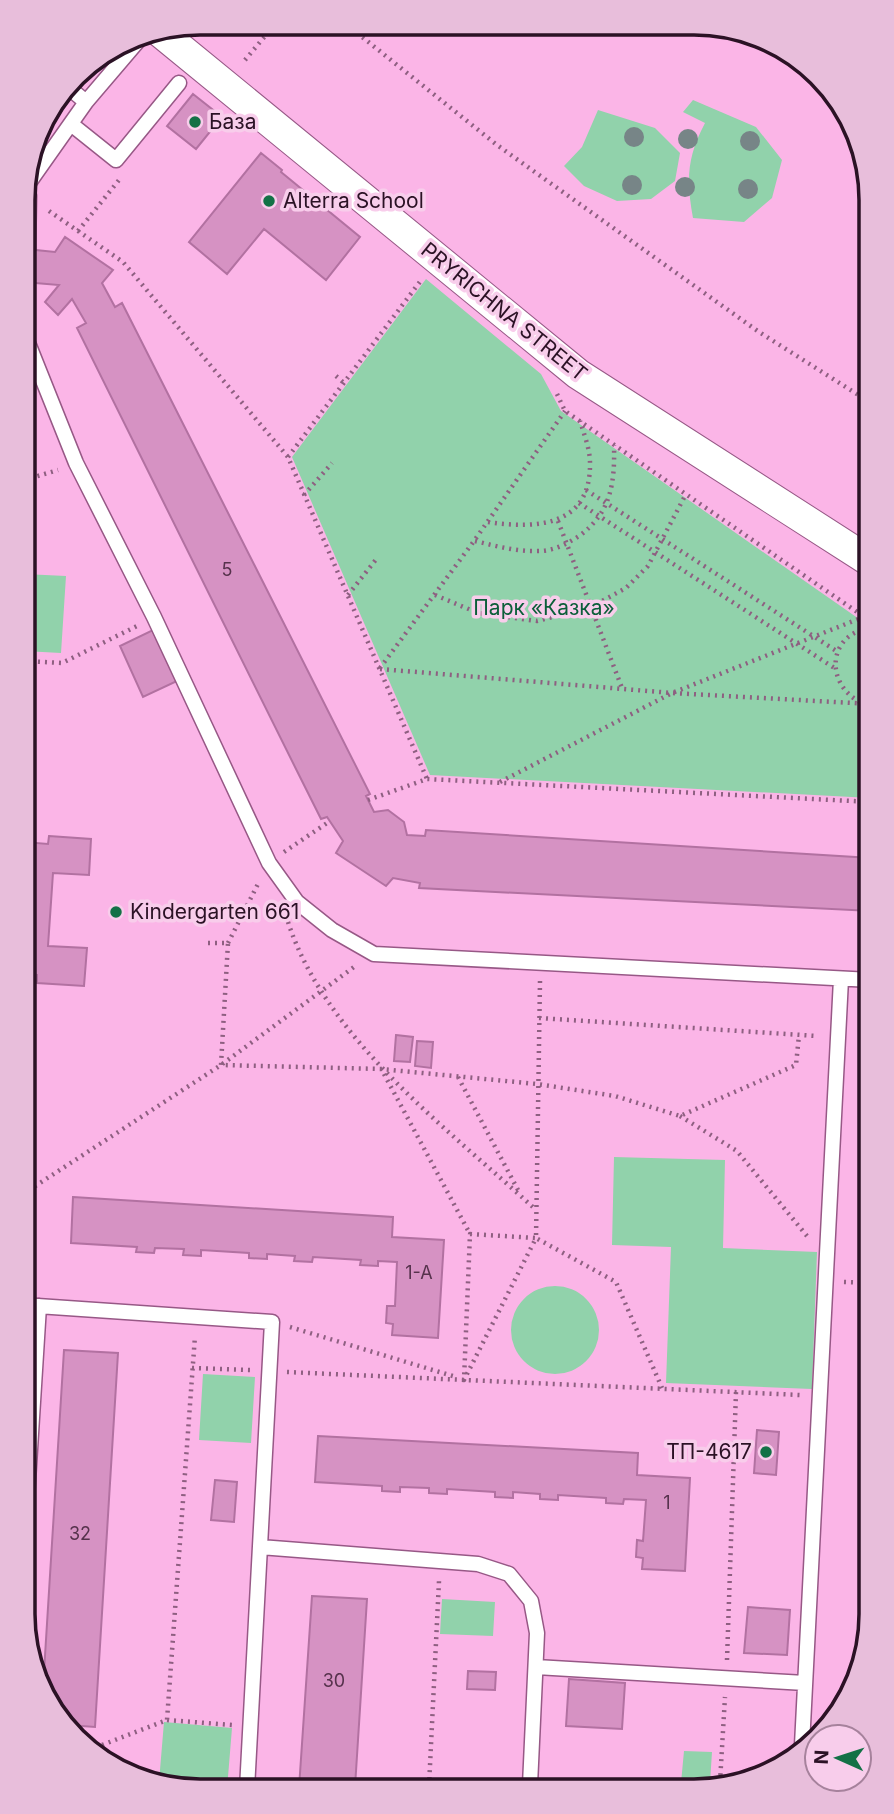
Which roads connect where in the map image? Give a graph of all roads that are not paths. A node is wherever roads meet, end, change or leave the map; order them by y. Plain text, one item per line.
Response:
1 (168, 38) edge
2 (129, 52) edge
3 (179, 83) dead end
4 (75, 93) edge
5 (86, 102) junction
6 (71, 124) junction
7 (37, 174) edge
8 (35, 360) edge
9 (859, 554) edge
10 (841, 979) junction
11 (859, 980) edge
12 (35, 1306) edge
13 (39, 1306) junction
14 (35, 1370) edge
15 (261, 1547) junction
16 (536, 1667) junction
17 (805, 1683) junction
18 (802, 1739) edge
19 (248, 1779) edge
20 (530, 1779) edge

1 - 9 street, PRYRICHNA STREET
2 - 5 lane
3 - 6 lane
4 - 5 lane
5 - 6 lane
6 - 7 lane
8 - 10 lane
10 - 11 lane
10 - 17 lane
12 - 13 lane
13 - 14 lane
13 - 15 lane
15 - 16 lane
15 - 19 lane
16 - 17 lane
16 - 20 lane
17 - 18 lane

